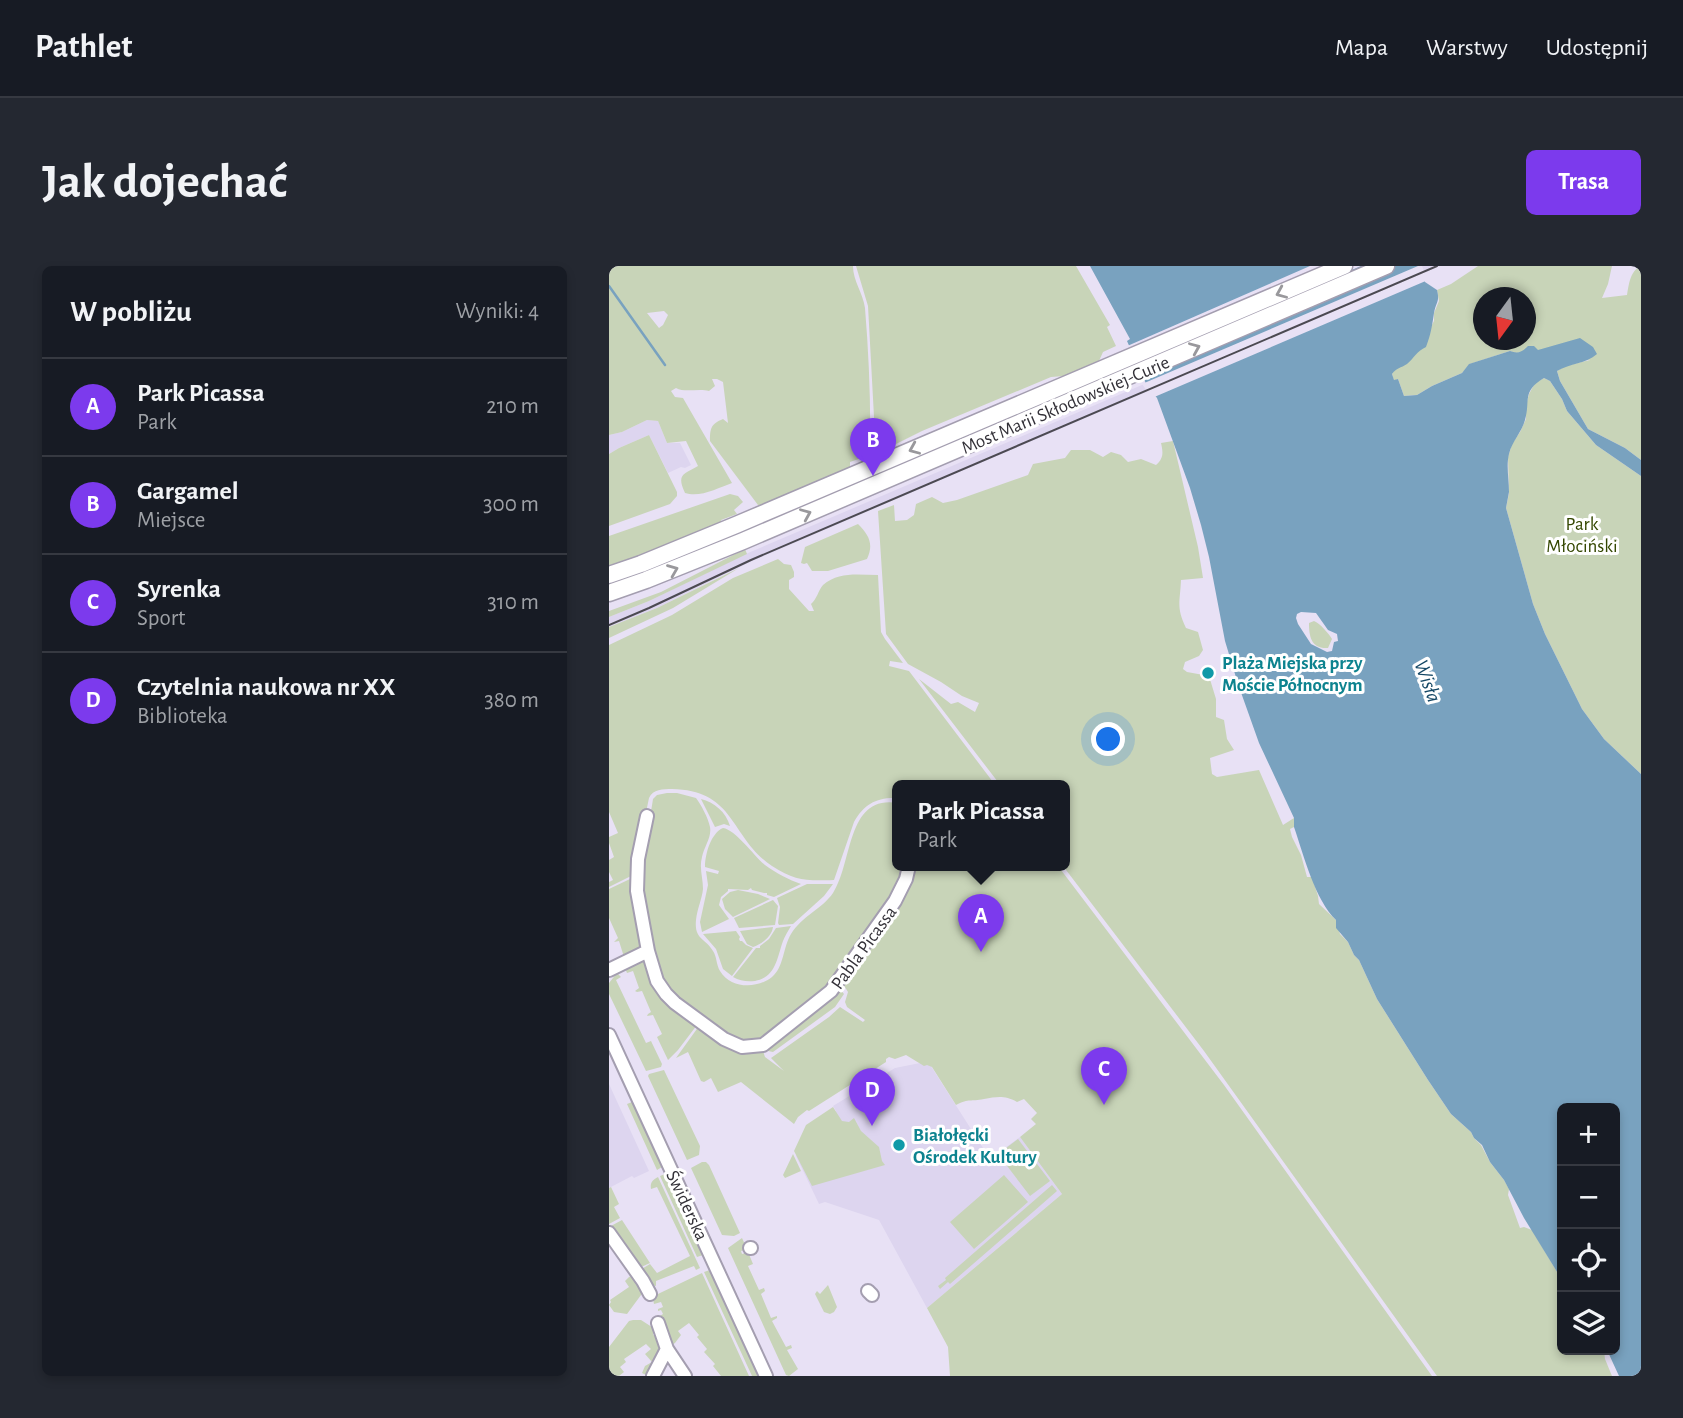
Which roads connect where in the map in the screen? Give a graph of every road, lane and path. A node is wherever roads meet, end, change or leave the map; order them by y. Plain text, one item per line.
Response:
1 (1344, 266) edge
2 (1386, 266) edge
3 (609, 575) edge
4 (609, 593) edge
5 (647, 817) dead end
6 (907, 871) edge
7 (648, 951) junction
8 (609, 970) edge
9 (609, 1035) edge
10 (611, 1240) edge
11 (650, 1294) dead end
12 (658, 1323) dead end
13 (667, 1349) junction
14 (653, 1376) edge
15 (685, 1376) edge
16 (766, 1376) edge

1 -> 3 main road, Most Marii Skłodowskiej-Curie
4 -> 2 main road, Most Marii Skłodowskiej-Curie
5 - 7 street, Pabla Picassa
6 - 7 street, Pabla Picassa
7 - 8 street
9 - 16 street, Świderska
10 - 11 street
12 - 13 street
13 - 14 street
13 - 15 street

